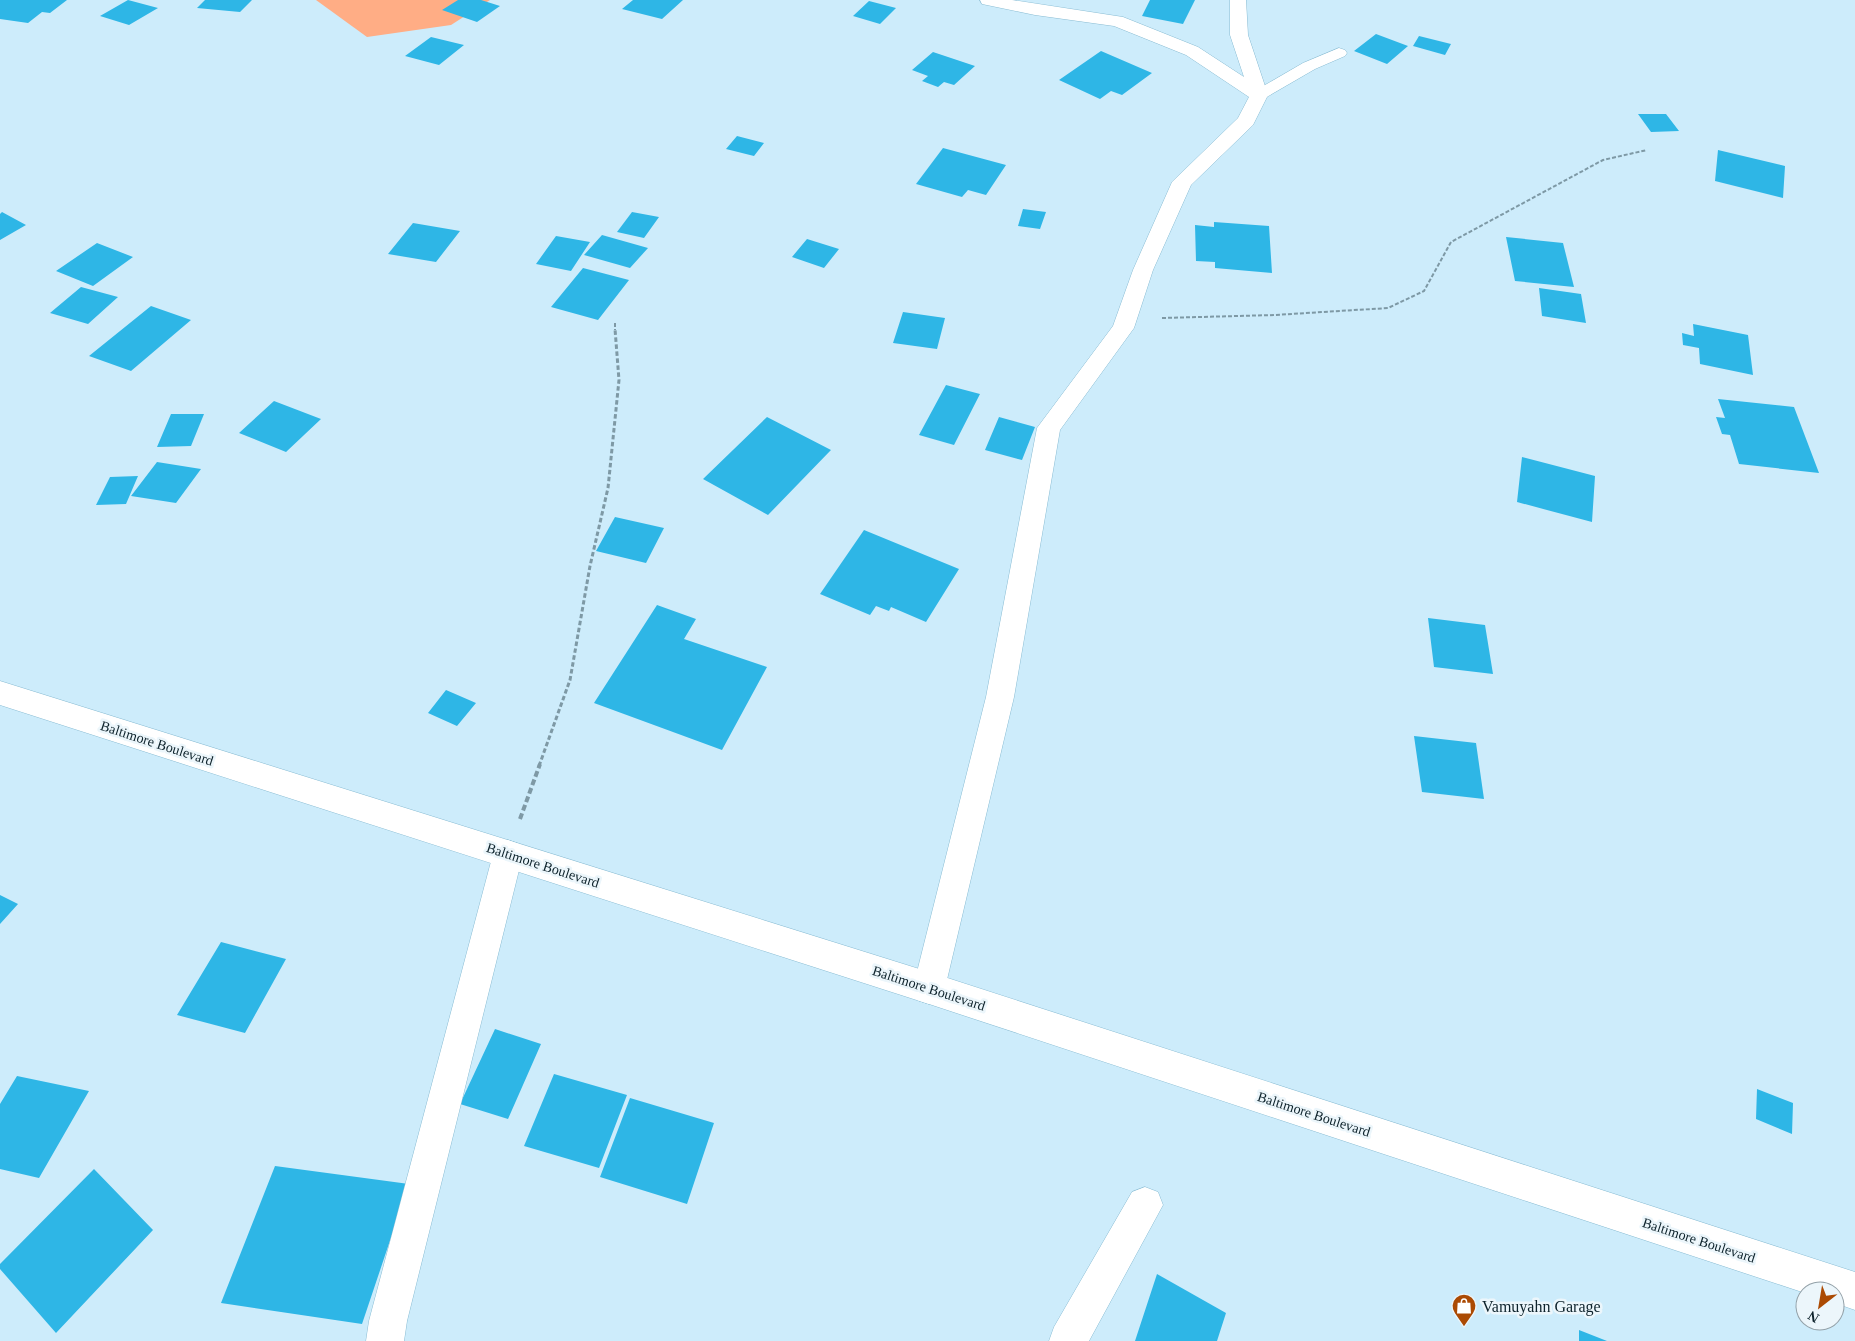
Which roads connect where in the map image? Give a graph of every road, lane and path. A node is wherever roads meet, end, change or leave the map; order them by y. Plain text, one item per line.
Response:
1 (988, 0) edge
2 (1238, 0) edge
3 (1339, 53) dead end
4 (1259, 94) junction
5 (1647, 150) dead end
6 (1126, 319) junction
7 (615, 323) dead end
8 (0, 693) edge
9 (508, 854) junction
10 (929, 988) junction
11 (1145, 1205) dead end
12 (1855, 1291) edge
13 (386, 1341) edge
14 (1068, 1341) edge

1 - 4 main road
2 - 4 main road
3 - 4 lane
4 - 6 main road
5 - 6 path
6 - 10 main road
7 - 9 path
8 - 9 main road, Baltimore Boulevard
9 - 10 main road, Baltimore Boulevard
9 - 13 main road
10 - 12 main road, Baltimore Boulevard
11 - 14 main road

